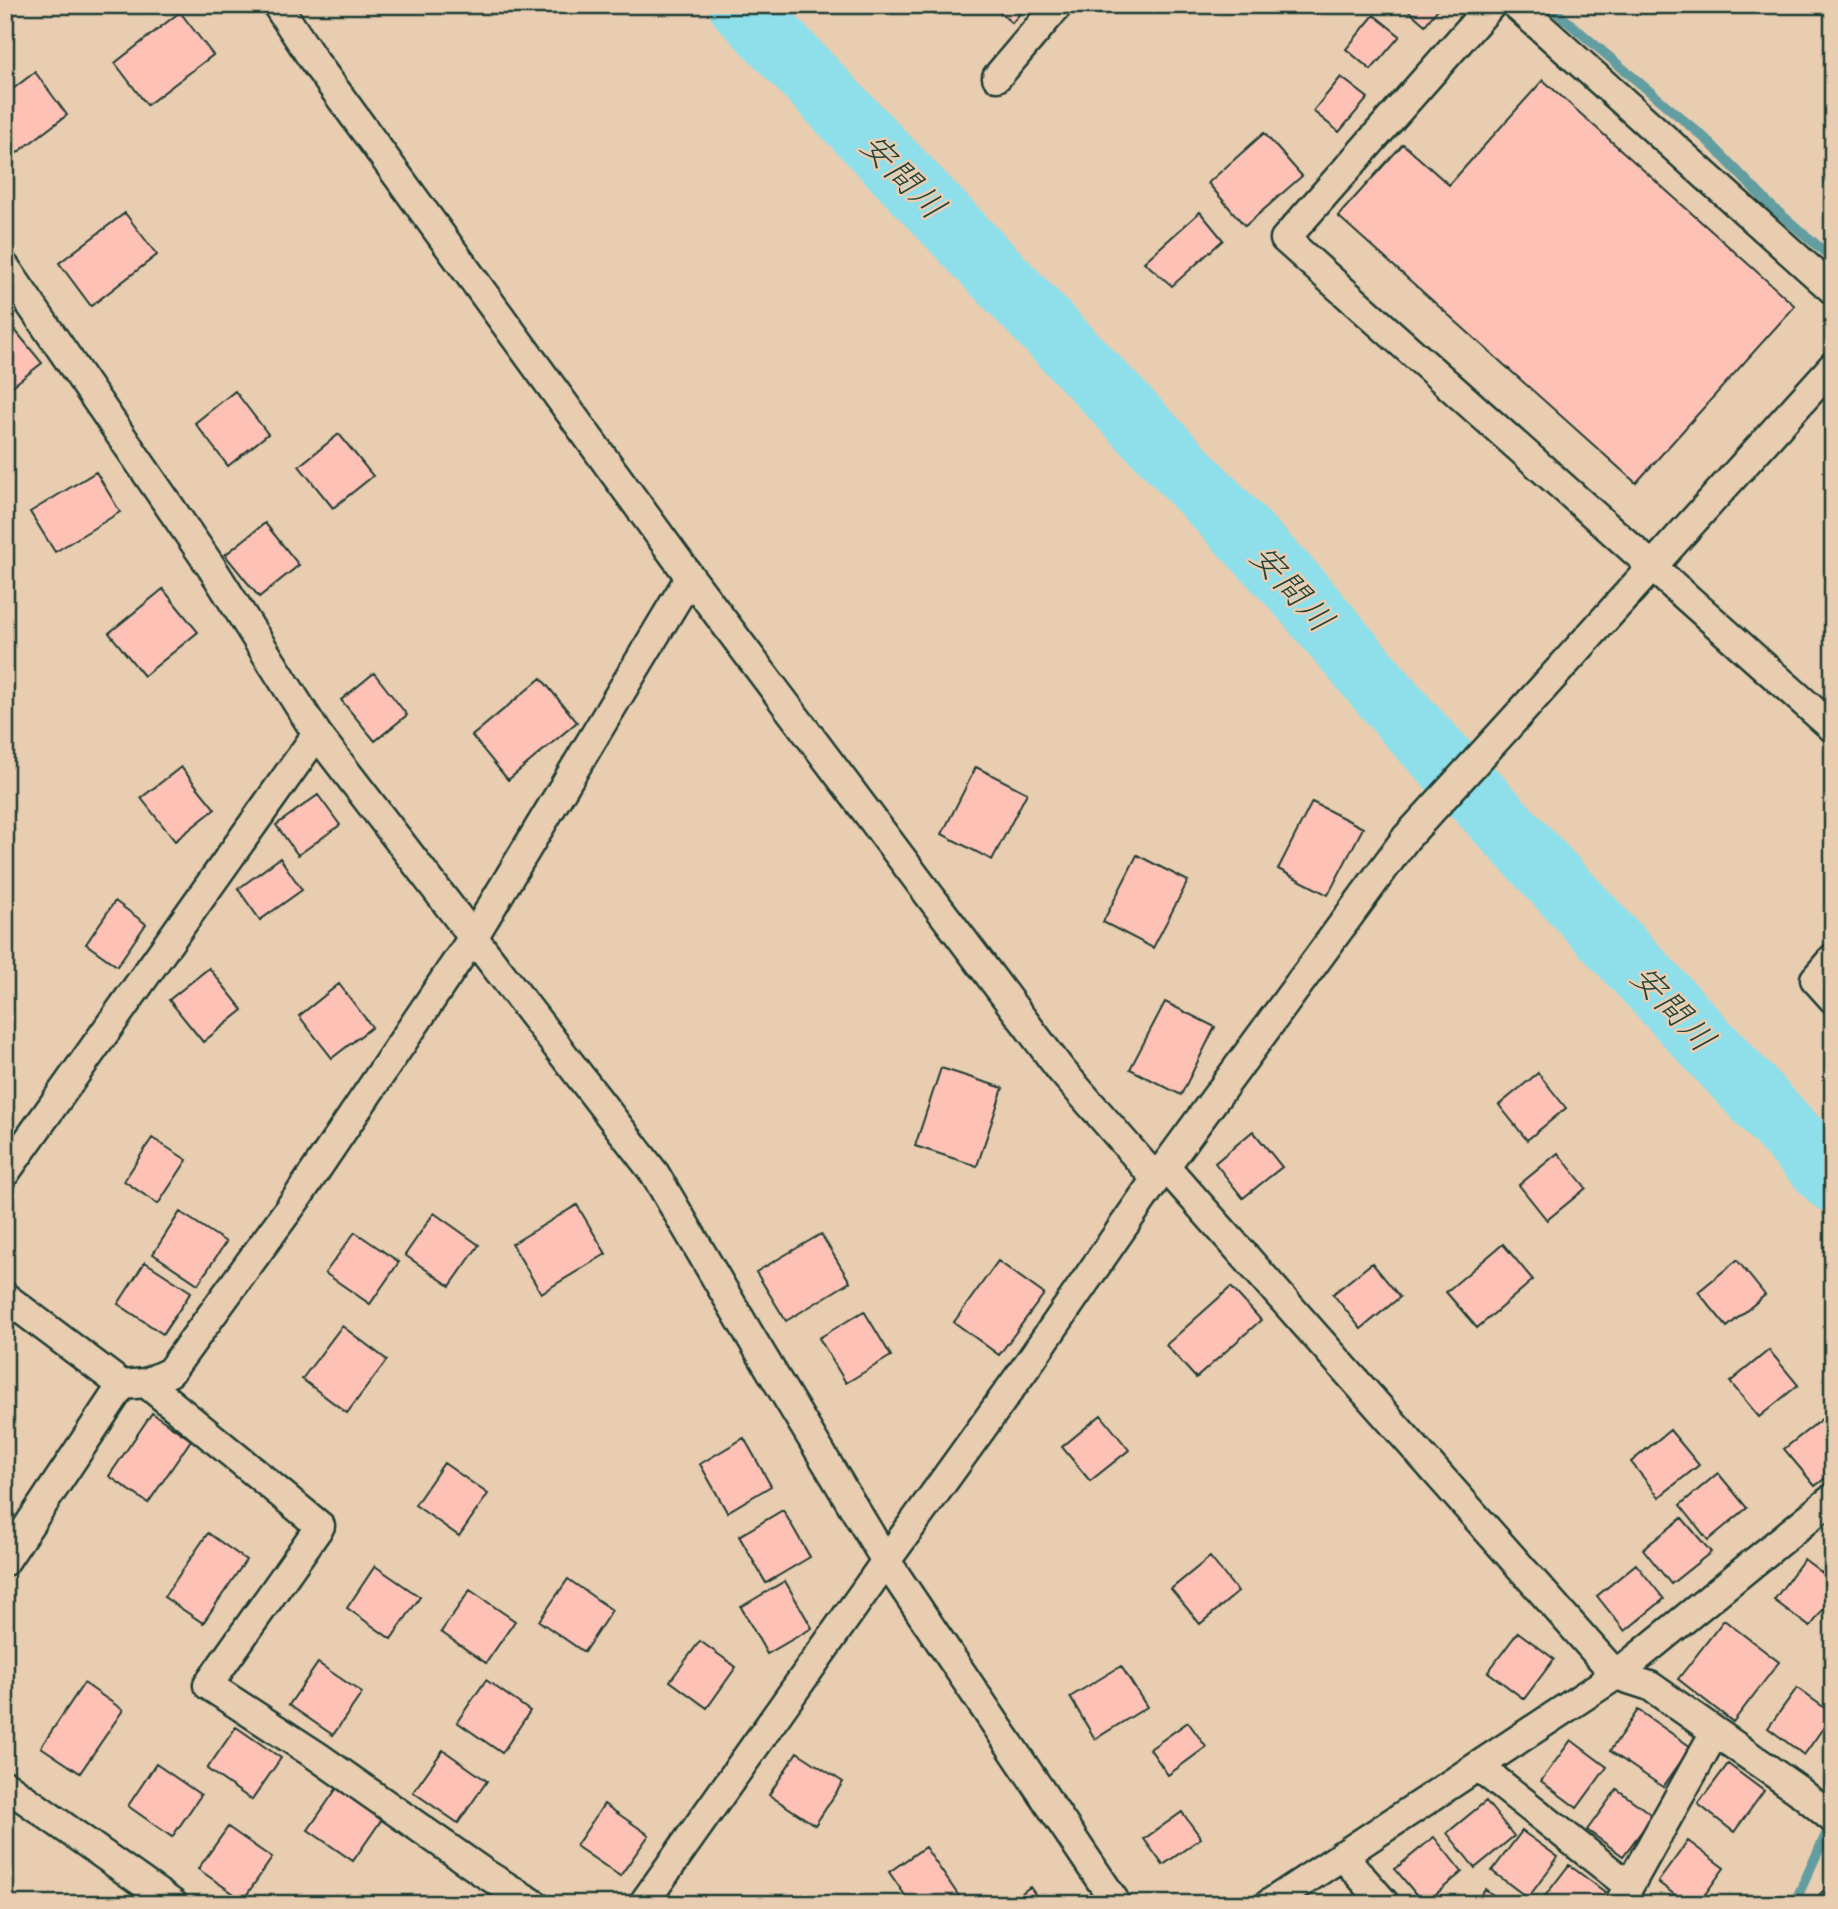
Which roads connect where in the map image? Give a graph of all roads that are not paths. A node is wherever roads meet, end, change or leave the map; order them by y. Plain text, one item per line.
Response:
1 (276, 5) edge
2 (1058, 5) edge
3 (1491, 5) edge
4 (1516, 5) edge
5 (997, 77) dead end
6 (5, 267) edge
7 (1833, 290) edge
8 (1833, 366) edge
9 (1652, 567) junction
10 (690, 577) junction
11 (1833, 728) edge
12 (317, 734) junction
13 (474, 936) junction
14 (1833, 958) edge
15 (1833, 999) edge
16 (1161, 1172) junction
17 (5, 1173) edge
18 (5, 1297) edge
19 (134, 1384) junction
20 (1833, 1498) edge
21 (5, 1561) edge
22 (886, 1561) junction
23 (1616, 1675) junction
24 (1715, 1732) junction
25 (1478, 1766) junction
26 (5, 1785) edge
27 (1824, 1812) edge
28 (1342, 1855) junction
29 (1624, 1895) edge
30 (173, 1904) edge
31 (534, 1904) edge
32 (643, 1904) edge
33 (1114, 1904) edge
34 (1269, 1904) edge
35 (1385, 1904) edge

1 - 10 street
2 - 5 street
3 - 9 street
4 - 7 street
6 - 12 street
8 - 9 street
9 - 11 street
9 - 16 street
10 - 13 street
10 - 16 street
12 - 13 street
12 - 17 street
13 - 19 street
13 - 22 street
14 - 15 street
16 - 22 street
16 - 23 street
18 - 19 street
19 - 21 street
19 - 31 street
20 - 23 street
22 - 32 street
22 - 33 street
23 - 24 street
23 - 25 street
24 - 27 street
24 - 29 street
25 - 28 street
25 - 29 street
26 - 30 street
28 - 34 street
28 - 35 street

